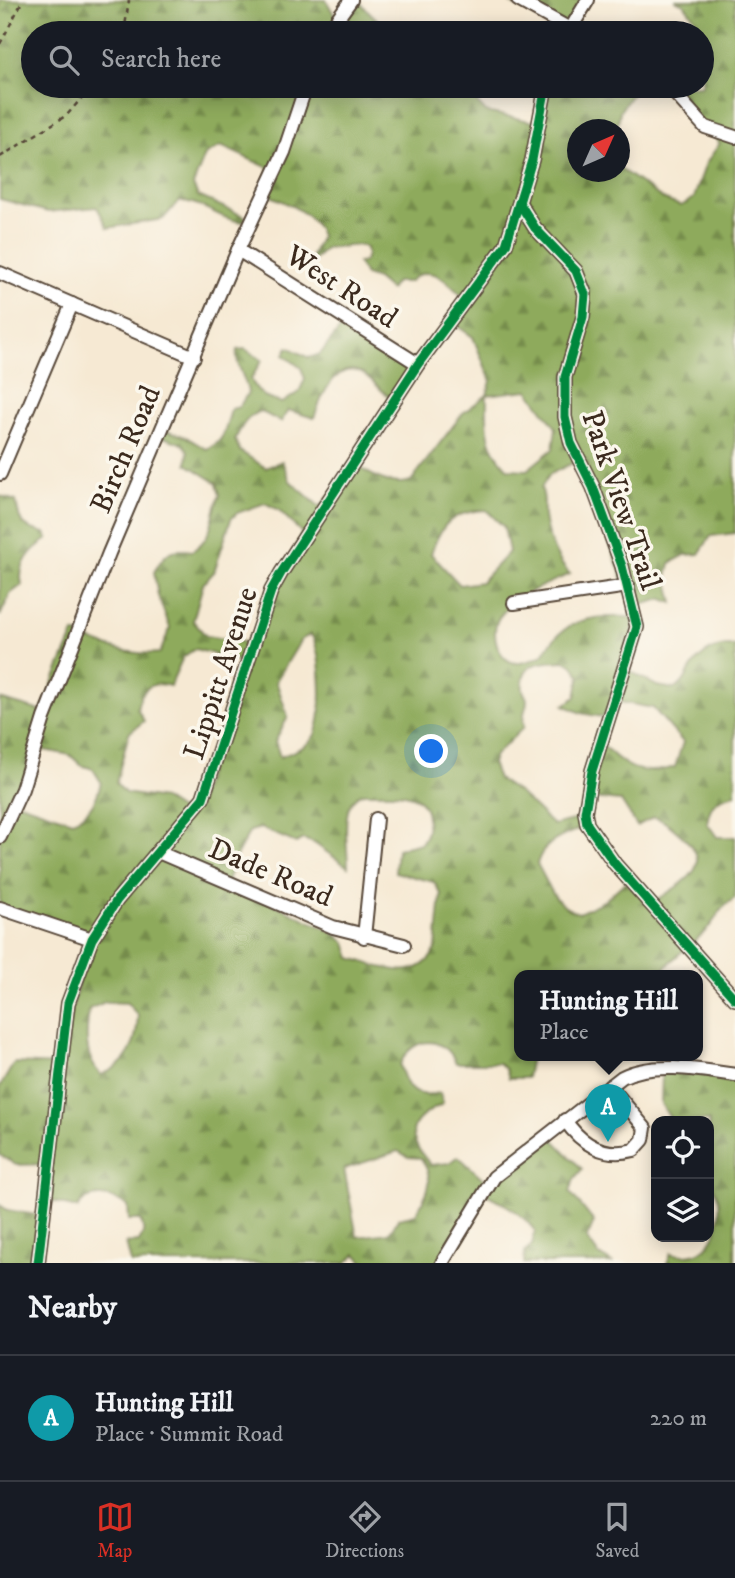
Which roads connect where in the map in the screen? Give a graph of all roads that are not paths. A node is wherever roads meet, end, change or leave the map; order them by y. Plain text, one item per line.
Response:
1 (351, 0) edge
2 (518, 0) edge
3 (588, 0) edge
4 (336, 21) edge
5 (553, 21) edge
6 (577, 21) edge
7 (302, 98) edge
8 (543, 98) edge
9 (679, 98) edge
10 (735, 137) edge
11 (520, 204) junction
12 (239, 250) junction
13 (0, 273) edge
14 (72, 304) junction
15 (194, 357) junction
16 (418, 364) junction
17 (0, 474) edge
18 (628, 586) junction
19 (514, 603) dead end
20 (376, 819) dead end
21 (0, 837) edge
22 (158, 852) junction
23 (0, 908) edge
24 (364, 937) junction
25 (92, 939) junction
26 (404, 945) dead end
27 (735, 999) edge
28 (735, 1075) edge
29 (610, 1086) junction
30 (565, 1120) junction
31 (38, 1263) edge
32 (442, 1263) edge

1 - 4 street
2 - 5 street
3 - 6 street
7 - 12 street, Birch Road
8 - 11 street, Lippitt Avenue
9 - 10 street
11 - 16 street, Lippitt Avenue
11 - 18 street, Park View Trail
12 - 15 street, Birch Road
12 - 16 street, West Road
13 - 14 street
14 - 15 street
14 - 17 street
15 - 21 street, Birch Road
16 - 22 street, Lippitt Avenue
18 - 19 street
18 - 27 street, Park View Trail
20 - 24 street
22 - 24 street, Dade Road
22 - 25 street, Lippitt Avenue
23 - 25 street
24 - 26 street, Dade Road
25 - 31 street, Lippitt Avenue
28 - 29 street
29 - 30 street
29 - 30 street
30 - 32 street

